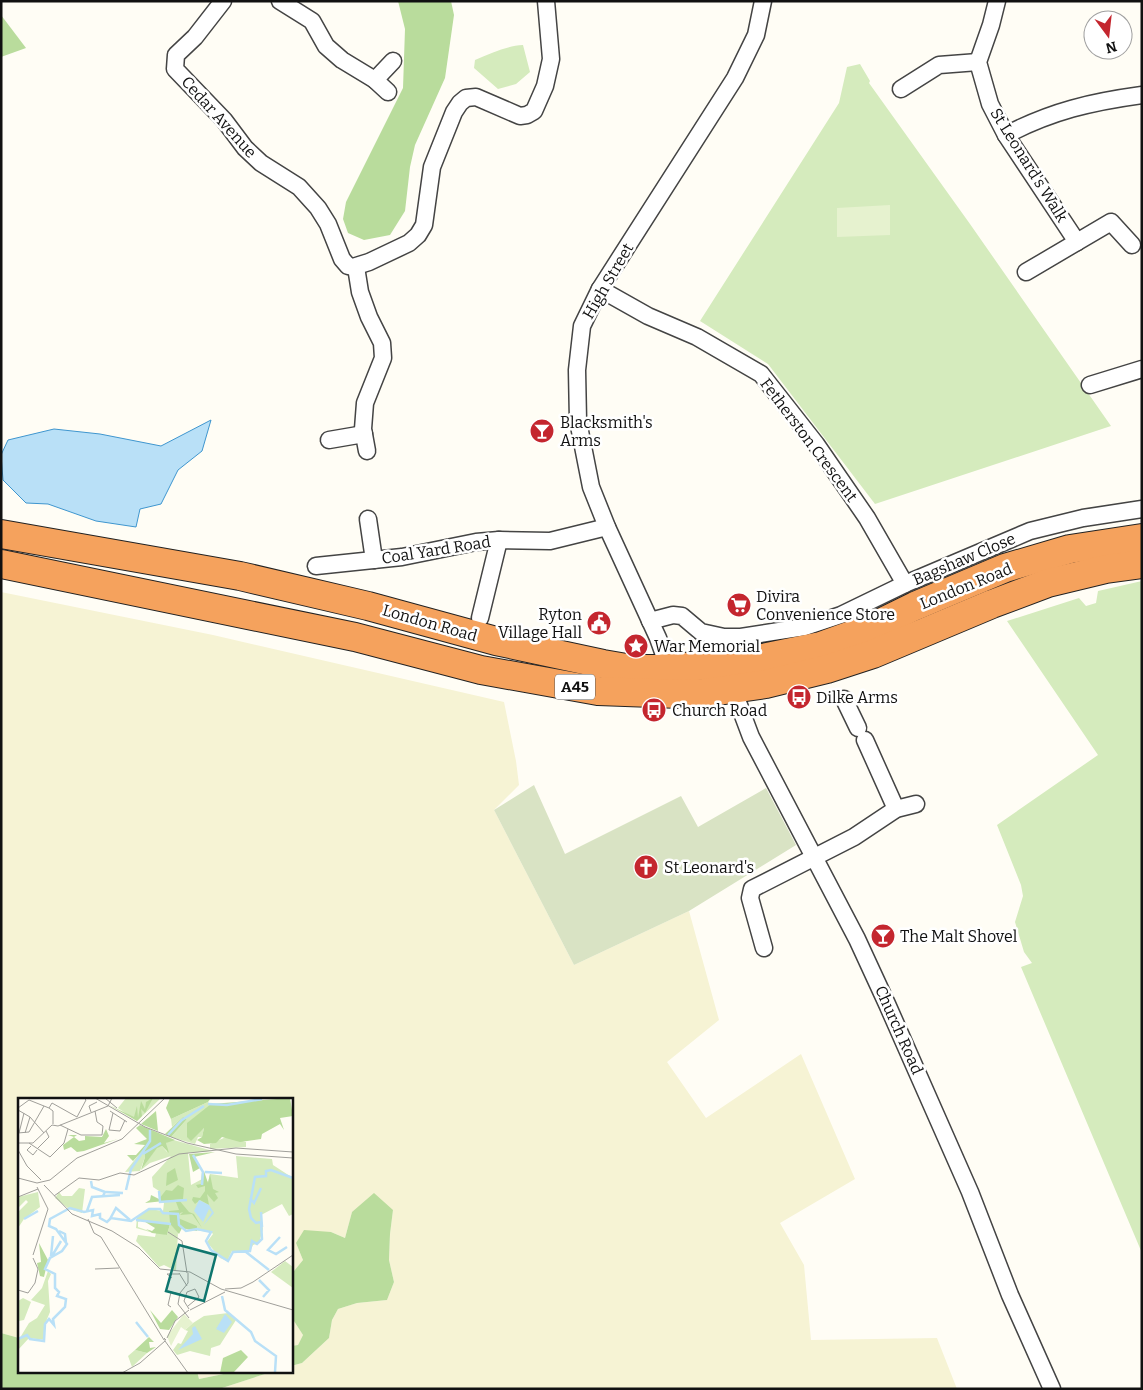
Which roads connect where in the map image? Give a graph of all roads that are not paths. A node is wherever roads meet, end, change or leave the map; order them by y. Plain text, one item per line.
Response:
1 (223, 1) edge
2 (280, 1) edge
3 (546, 1) edge
4 (763, 1) edge
5 (997, 1) edge
6 (394, 61) dead end
7 (978, 62) junction
8 (375, 80) junction
9 (901, 89) dead end
10 (388, 92) dead end
11 (1142, 95) edge
12 (1006, 135) junction
13 (1077, 242) junction
14 (1132, 245) dead end
15 (356, 267) junction
16 (1026, 272) dead end
17 (600, 289) junction
18 (1142, 369) edge
19 (1090, 385) dead end
20 (364, 434) junction
21 (329, 440) dead end
22 (368, 451) dead end
23 (1142, 509) edge
24 (368, 519) dead end
25 (607, 527) junction
26 (1, 534) edge
27 (1142, 538) edge
28 (499, 540) junction
29 (374, 560) junction
30 (1, 564) edge
31 (1142, 564) edge
32 (316, 566) dead end
33 (906, 584) junction
34 (480, 618) dead end
35 (650, 620) junction
36 (700, 667) junction
37 (666, 668) junction
38 (733, 689) junction
39 (844, 699) dead end
40 (916, 804) dead end
41 (896, 809) junction
42 (814, 859) junction
43 (764, 948) dead end
44 (1052, 1389) edge

1 - 15 street, Cedar Avenue
2 - 8 street
3 - 15 street
4 - 17 street, High Street
5 - 7 street
6 - 8 street
7 - 9 street
7 - 12 street, St Leonard's Walk
8 - 10 street
11 - 12 street
12 - 13 street, St Leonard's Walk
13 - 14 street
13 - 16 street
15 - 20 street
17 - 25 street, High Street
17 - 33 street, Fetherston Crescent
18 - 19 street
20 - 21 street
20 - 22 street
23 - 33 street, Bagshaw Close
24 - 29 street, Coal Yard Road
25 - 28 street, Coal Yard Road
25 - 35 street, High Street
26 - 37 highway, London Road / A45
27 - 36 highway, London Road / A45
28 - 29 street, Coal Yard Road
28 - 34 street, Coal Yard Road
29 - 32 street, Coal Yard Road
30 - 38 highway, London Road / A45
31 - 38 highway, London Road / A45
33 - 35 street, Bagshaw Close
35 - 37 street, High Street
36 - 37 highway, London Road / A45
36 - 38 street
38 - 42 street, Church Road
39 - 41 street
40 - 41 street
41 - 42 street
42 - 43 street
42 - 44 street, Church Road

